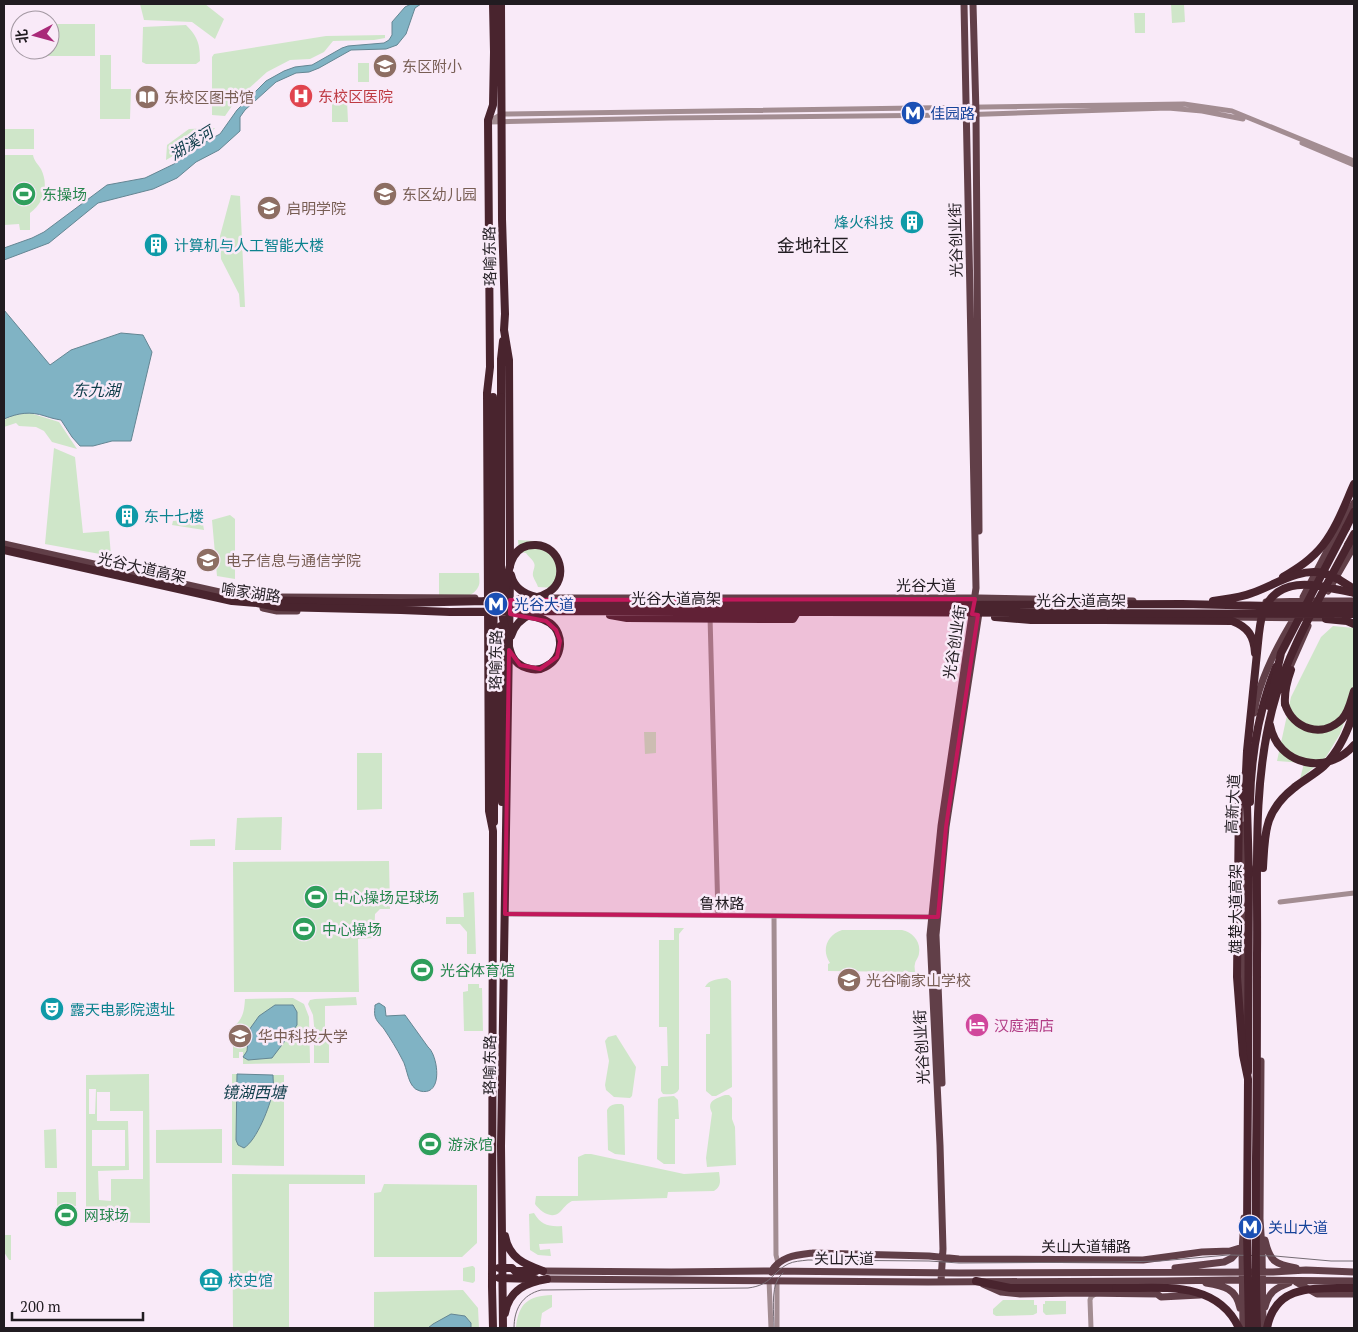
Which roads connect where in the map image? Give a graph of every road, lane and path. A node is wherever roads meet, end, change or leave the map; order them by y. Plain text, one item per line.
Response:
1 (493, 4) edge
2 (501, 4) edge
3 (964, 4) edge
4 (973, 4) edge
5 (965, 110) junction
6 (976, 110) junction
7 (502, 118) junction
8 (488, 122) junction
9 (1354, 161) edge
10 (1354, 165) edge
11 (504, 330) junction
12 (490, 367) junction
13 (497, 397) junction
14 (1354, 484) edge
15 (1354, 503) edge
16 (1354, 512) edge
17 (1354, 534) edge
18 (1351, 546) edge
19 (4, 549) edge
20 (510, 568) junction
21 (488, 574) junction
22 (1273, 584) junction
23 (1354, 591) edge
24 (474, 598) junction
25 (498, 598) joint
26 (510, 598) junction
27 (540, 598) junction
28 (977, 599) junction
29 (487, 600) junction
30 (1304, 601) junction
31 (1321, 601) junction
32 (1354, 601) edge
33 (1182, 604) junction
34 (1354, 606) edge
35 (500, 609) junction
36 (475, 612) junction
37 (487, 612) junction
38 (510, 612) junction
39 (540, 612) junction
40 (584, 612) junction
41 (975, 612) junction
42 (958, 613) junction
43 (710, 614) junction
44 (796, 614) junction
45 (1259, 614) junction
46 (1354, 614) edge
47 (1294, 618) junction
48 (1312, 618) junction
49 (1354, 618) edge
50 (1354, 624) edge
51 (489, 626) junction
52 (509, 642) junction
53 (1281, 653) junction
54 (1255, 663) junction
55 (1354, 690) edge
56 (1354, 710) edge
57 (1354, 726) edge
58 (1354, 745) edge
59 (1248, 761) junction
60 (1323, 766) junction
61 (498, 802) junction
62 (493, 831) junction
63 (506, 831) junction
64 (1249, 874) junction
65 (1354, 893) edge
66 (1280, 902) dead end
67 (505, 914) junction
68 (718, 915) junction
69 (774, 916) junction
70 (935, 917) junction
71 (1257, 952) junction
72 (1248, 1079) junction
73 (501, 1212) junction
74 (1260, 1219) junction
75 (1242, 1249) junction
76 (945, 1258) junction
77 (778, 1263) junction
78 (492, 1268) junction
79 (502, 1268) junction
80 (1306, 1270) junction
81 (543, 1271) junction
82 (771, 1271) junction
83 (1242, 1271) junction
84 (944, 1272) junction
85 (1158, 1272) junction
86 (1262, 1272) junction
87 (1354, 1272) edge
88 (492, 1278) junction
89 (502, 1278) junction
90 (547, 1279) junction
91 (773, 1280) junction
92 (1181, 1280) junction
93 (1243, 1280) junction
94 (1262, 1280) junction
95 (976, 1281) junction
96 (1158, 1281) junction
97 (1294, 1281) junction
98 (1354, 1281) edge
99 (943, 1282) junction
100 (1354, 1288) edge
101 (1081, 1293) junction
102 (1096, 1294) junction
103 (1157, 1294) junction
104 (1354, 1294) edge
105 (1180, 1295) junction
106 (1264, 1318) junction
107 (1242, 1319) junction
108 (503, 1326) edge
109 (493, 1328) edge
110 (772, 1328) edge
111 (777, 1328) edge
112 (1090, 1328) edge
113 (1241, 1328) edge
114 (1248, 1328) edge
115 (1257, 1328) edge
116 (1265, 1328) edge

1 - 8 highway, 珞喻东路
2 - 7 highway, 珞喻东路
3 - 5 main road, 光谷创业街
4 - 6 main road, 光谷创业街
5 - 6 street
5 - 7 street
5 - 28 main road, 光谷创业街
6 - 9 street
6 - 10 street
6 - 28 main road, 光谷创业街
7 - 8 street
7 - 11 highway, 珞喻东路
8 - 12 highway, 珞喻东路
11 - 13 highway
11 - 20 highway, 珞喻东路
12 - 13 highway
12 - 21 highway, 珞喻东路
13 - 35 highway, bridge
13 - 61 highway, bridge
14 - 22 highway, bridge
15 - 30 main road, 高新大道
16 - 53 highway, 雄楚大道高架, bridge
17 - 18 highway, 雄楚大道高架
18 - 31 main road, 高新大道
18 - 55 highway, bridge
18 - 71 highway, 雄楚大道高架, bridge
19 - 24 main road, 喻家湖路
19 - 29 highway, 光谷大道高架, bridge
19 - 36 main road, 喻家湖路
19 - 37 highway, 光谷大道高架, bridge
20 - 26 highway, 珞喻东路
20 - 27 highway
21 - 24 highway
21 - 29 highway, 珞喻东路
22 - 23 highway, bridge
22 - 33 highway, bridge
23 - 54 highway, bridge
24 - 29 main road, 喻家湖路
25 - 26 main road, 光谷大道
25 - 29 main road, 喻家湖路
26 - 27 main road, 光谷大道
26 - 38 highway, 珞喻东路
27 - 28 main road, 光谷大道
28 - 30 main road, 光谷大道
28 - 41 main road, 光谷创业街
29 - 33 highway, 光谷大道高架, bridge
29 - 35 highway, bridge
29 - 37 highway, 珞喻东路
30 - 31 main road, 光谷大道
30 - 47 main road, 高新大道
31 - 32 main road, 光谷大道
31 - 48 main road, 高新大道
33 - 34 highway, 光谷大道高架, bridge
35 - 37 main road, 喻家湖路
35 - 37 highway, bridge
35 - 38 main road, 喻家湖路
35 - 61 highway, bridge
36 - 37 main road, 喻家湖路
36 - 51 highway
37 - 40 highway, 光谷大道高架, bridge
37 - 51 highway, 珞喻东路
38 - 39 main road, 喻家湖路
38 - 52 highway, 珞喻东路
39 - 43 main road, 喻家湖路
39 - 52 highway
40 - 42 highway, 光谷大道高架, bridge
40 - 44 highway, bridge
41 - 44 main road, 喻家湖路
41 - 47 main road
41 - 70 main road, 光谷创业街
42 - 45 highway, 光谷大道高架, bridge
42 - 54 highway, bridge
43 - 44 main road, 喻家湖路
43 - 68 street
45 - 46 highway, 光谷大道高架, bridge
45 - 50 highway, bridge
47 - 48 main road
47 - 59 main road, 高新大道
48 - 49 main road
48 - 74 main road, 高新大道
51 - 62 highway, 珞喻东路
52 - 63 highway, 珞喻东路
53 - 58 highway, bridge
53 - 64 highway, 雄楚大道高架, bridge
54 - 64 highway, bridge
56 - 60 highway, bridge
57 - 60 highway, bridge
59 - 72 highway, bridge
59 - 75 main road, 高新大道
60 - 71 highway, bridge
61 - 62 highway
61 - 63 highway
62 - 78 highway, 珞喻东路
63 - 67 highway, 珞喻东路
64 - 72 highway, 雄楚大道高架, bridge
65 - 66 street
67 - 68 street, 鲁林路
67 - 73 highway, 珞喻东路
68 - 69 street, 鲁林路
69 - 70 street, 鲁林路
69 - 77 street
70 - 76 main road, 光谷创业街
71 - 115 highway, 雄楚大道高架, bridge
72 - 114 highway, 雄楚大道高架, bridge
73 - 79 highway, 珞喻东路
73 - 81 highway
74 - 80 main road
74 - 86 main road, 高新大道
75 - 76 main road, 关山大道辅路
75 - 83 main road, 高新大道
75 - 85 main road
76 - 77 main road, 关山大道辅路
76 - 84 main road, 光谷创业街
77 - 82 main road
78 - 79 highway
78 - 88 highway, 珞喻东路
79 - 81 highway
79 - 89 highway, 珞喻东路
80 - 86 main road, 关山大道
80 - 87 main road, 关山大道
81 - 82 main road, 关山大道
82 - 84 main road, 关山大道
82 - 91 main road
83 - 85 main road, 关山大道
83 - 86 main road, 关山大道
83 - 93 main road, 高新大道
84 - 85 main road, 关山大道
84 - 99 main road, 光谷创业街
86 - 94 main road, 高新大道
88 - 89 highway
88 - 109 highway, 珞喻东路
89 - 90 highway
89 - 108 highway, 珞喻东路
90 - 91 main road, 关山大道
90 - 108 highway
91 - 99 main road, 关山大道
91 - 110 street
91 - 111 street
92 - 93 main road, 关山大道
92 - 96 main road, 关山大道
92 - 105 main road
92 - 107 main road
93 - 94 main road, 关山大道
93 - 107 main road, 高新大道
94 - 97 main road, 关山大道
94 - 106 main road, 高新大道
95 - 96 main road, 关山大道
95 - 99 main road, 关山大道
95 - 101 main road
95 - 113 highway, bridge
96 - 103 main road
97 - 98 main road, 关山大道
97 - 104 main road
97 - 106 main road
100 - 116 highway, bridge
101 - 102 main road
101 - 112 street
102 - 103 main road
102 - 112 street
103 - 105 main road
105 - 113 main road
106 - 116 main road
107 - 113 main road

